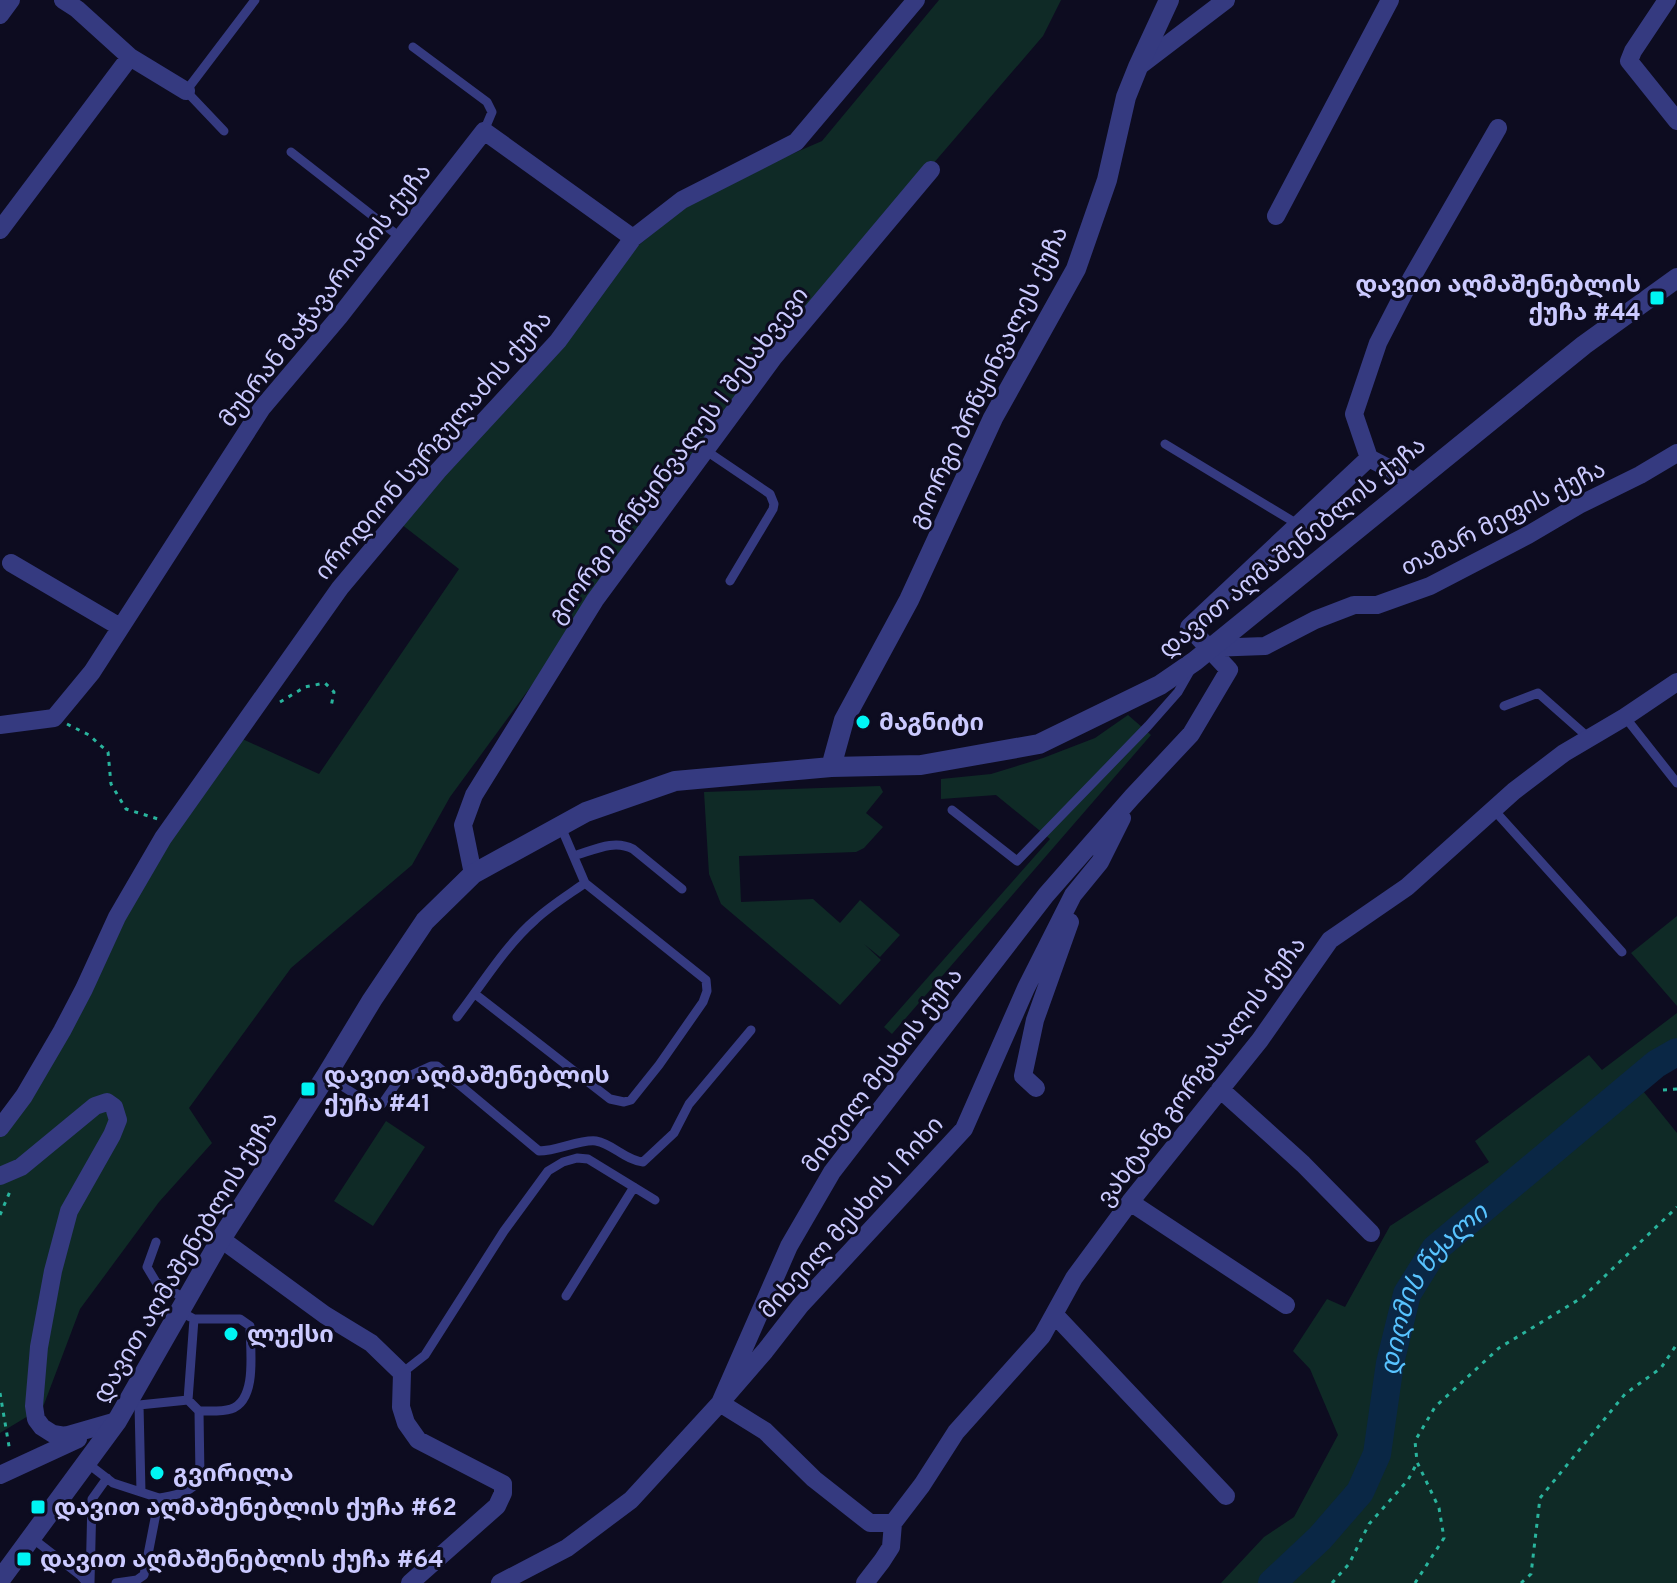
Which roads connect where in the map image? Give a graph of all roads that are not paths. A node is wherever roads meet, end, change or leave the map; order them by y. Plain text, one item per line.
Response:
1 (11, 0) edge
2 (63, 0) edge
3 (255, 0) edge
4 (916, 0) edge
5 (1169, 0) edge
6 (1226, 0) edge
7 (1390, 0) edge
8 (1667, 0) edge
9 (0, 15) edge
10 (413, 47) dead end
11 (130, 57) junction
12 (1138, 67) junction
13 (186, 91) junction
14 (1677, 121) edge
15 (1498, 128) dead end
16 (224, 131) dead end
17 (484, 131) junction
18 (291, 152) dead end
19 (931, 170) dead end
20 (1276, 216) dead end
21 (0, 230) edge
22 (401, 238) junction
23 (633, 238) junction
24 (1677, 278) edge
25 (1165, 444) dead end
26 (705, 450) junction
27 (1677, 453) edge
28 (1369, 458) junction
29 (1415, 482) junction
30 (1299, 525) junction
31 (11, 563) dead end
32 (730, 581) dead end
33 (120, 627) junction
34 (1203, 654) junction
35 (1677, 682) edge
36 (1504, 706) dead end
37 (1625, 717) junction
38 (0, 725) edge
39 (1589, 738) junction
40 (831, 767) junction
41 (1677, 783) edge
42 (1132, 797) junction
43 (952, 810) dead end
44 (1494, 810) junction
45 (561, 827) junction
46 (574, 856) junction
47 (1100, 862) junction
48 (473, 874) junction
49 (585, 883) junction
50 (682, 889) dead end
51 (1622, 952) dead end
52 (475, 994) junction
53 (457, 1017) dead end
54 (751, 1030) dead end
55 (326, 1076) junction
56 (1036, 1088) dead end
57 (1220, 1089) junction
58 (0, 1128) edge
59 (0, 1176) edge
60 (634, 1187) junction
61 (655, 1200) dead end
62 (1130, 1202) junction
63 (1371, 1233) dead end
64 (221, 1239) junction
65 (156, 1242) dead end
66 (566, 1296) dead end
67 (1286, 1305) dead end
68 (186, 1310) junction
69 (1054, 1314) junction
70 (402, 1373) junction
71 (188, 1400) junction
72 (134, 1402) junction
73 (720, 1403) junction
74 (199, 1411) junction
75 (117, 1421) junction
76 (87, 1463) junction
77 (0, 1475) edge
78 (107, 1478) junction
79 (141, 1492) junction
80 (1226, 1496) dead end
81 (159, 1498) junction
82 (893, 1523) junction
83 (32, 1538) junction
84 (0, 1580) edge
85 (89, 1583) edge
86 (116, 1583) edge
87 (410, 1583) edge
88 (500, 1583) edge
89 (865, 1583) edge

1 - 9 street
2 - 11 street
3 - 13 lane
4 - 23 street, იროდიონ სურგულაძის ქუჩა
5 - 12 street, გიორგი ბრწყინვალეს ქუჩა
6 - 12 street
7 - 20 street
8 - 14 street
10 - 17 lane
11 - 13 street
11 - 21 street
12 - 40 street, გიორგი ბრწყინვალეს ქუჩა
13 - 16 lane
15 - 28 street
17 - 22 street, მუხრან მაჭავარიანის ქუჩა
17 - 23 street
18 - 22 lane
19 - 26 street, გიორგი ბრწყინვალეს I შესახვევი
22 - 33 street, მუხრან მაჭავარიანის ქუჩა
23 - 58 street, იროდიონ სურგულაძის ქუჩა
24 - 29 street, დავით აღმაშენებლის ქუჩა
25 - 30 lane
26 - 32 lane
26 - 48 street, გიორგი ბრწყინვალეს I შესახვევი
27 - 34 street, თამარ მეფის ქუჩა
28 - 29 street
28 - 30 street
29 - 34 street, დავით აღმაშენებლის ქუჩა
30 - 34 street
31 - 33 street
33 - 38 street, მუხრან მაჭავარიანის ქუჩა
34 - 40 street, დავით აღმაშენებლის ქუჩა
34 - 42 street, მიხეილ მესხის ქუჩა
34 - 43 lane
35 - 37 street, ვახტანგ გორგასალის ქუჩა
36 - 39 lane
37 - 39 street, ვახტანგ გორგასალის ქუჩა
37 - 41 lane
39 - 44 street, ვახტანგ გორგასალის ქუჩა
40 - 45 street, დავით აღმაშენებლის ქუჩა
42 - 47 street, მიხეილ მესხის I ჩიხი
42 - 73 street, მიხეილ მესხის ქუჩა
44 - 51 lane
44 - 57 street, ვახტანგ გორგასალის ქუჩა
45 - 46 lane
45 - 48 street, დავით აღმაშენებლის ქუჩა
46 - 49 lane
46 - 50 lane
47 - 56 street
47 - 73 street, მიხეილ მესხის I ჩიხი
48 - 55 street, დავით აღმაშენებლის ქუჩა
49 - 52 lane
49 - 52 lane
52 - 53 lane
54 - 55 lane
55 - 64 street, დავით აღმაშენებლის ქუჩა
57 - 62 street, ვახტანგ გორგასალის ქუჩა
57 - 63 street
59 - 75 street
60 - 61 lane
60 - 66 lane
60 - 70 lane
62 - 67 street
62 - 69 street, ვახტანგ გორგასალის ქუჩა
64 - 68 street, დავით აღმაშენებლის ქუჩა
64 - 70 street
65 - 68 lane
68 - 71 lane
68 - 72 street, დავით აღმაშენებლის ქუჩა
68 - 74 lane
69 - 80 street
69 - 82 street, ვახტანგ გორგასალის ქუჩა
70 - 87 street
71 - 72 lane
71 - 74 lane
72 - 75 street, დავით აღმაშენებლის ქუჩა
72 - 79 lane
73 - 82 street
73 - 88 street, მიხეილ მესხის ქუჩა
74 - 81 lane
75 - 76 street, დავით აღმაშენებლის ქუჩა
75 - 77 street
76 - 78 lane
76 - 83 street, დავით აღმაშენებლის ქუჩა
78 - 79 lane
78 - 85 lane
79 - 81 lane
81 - 86 lane
82 - 89 street, ვახტანგ გორგასალის ქუჩა
83 - 84 street, დავით აღმაშენებლის ქუჩა
83 - 85 lane

